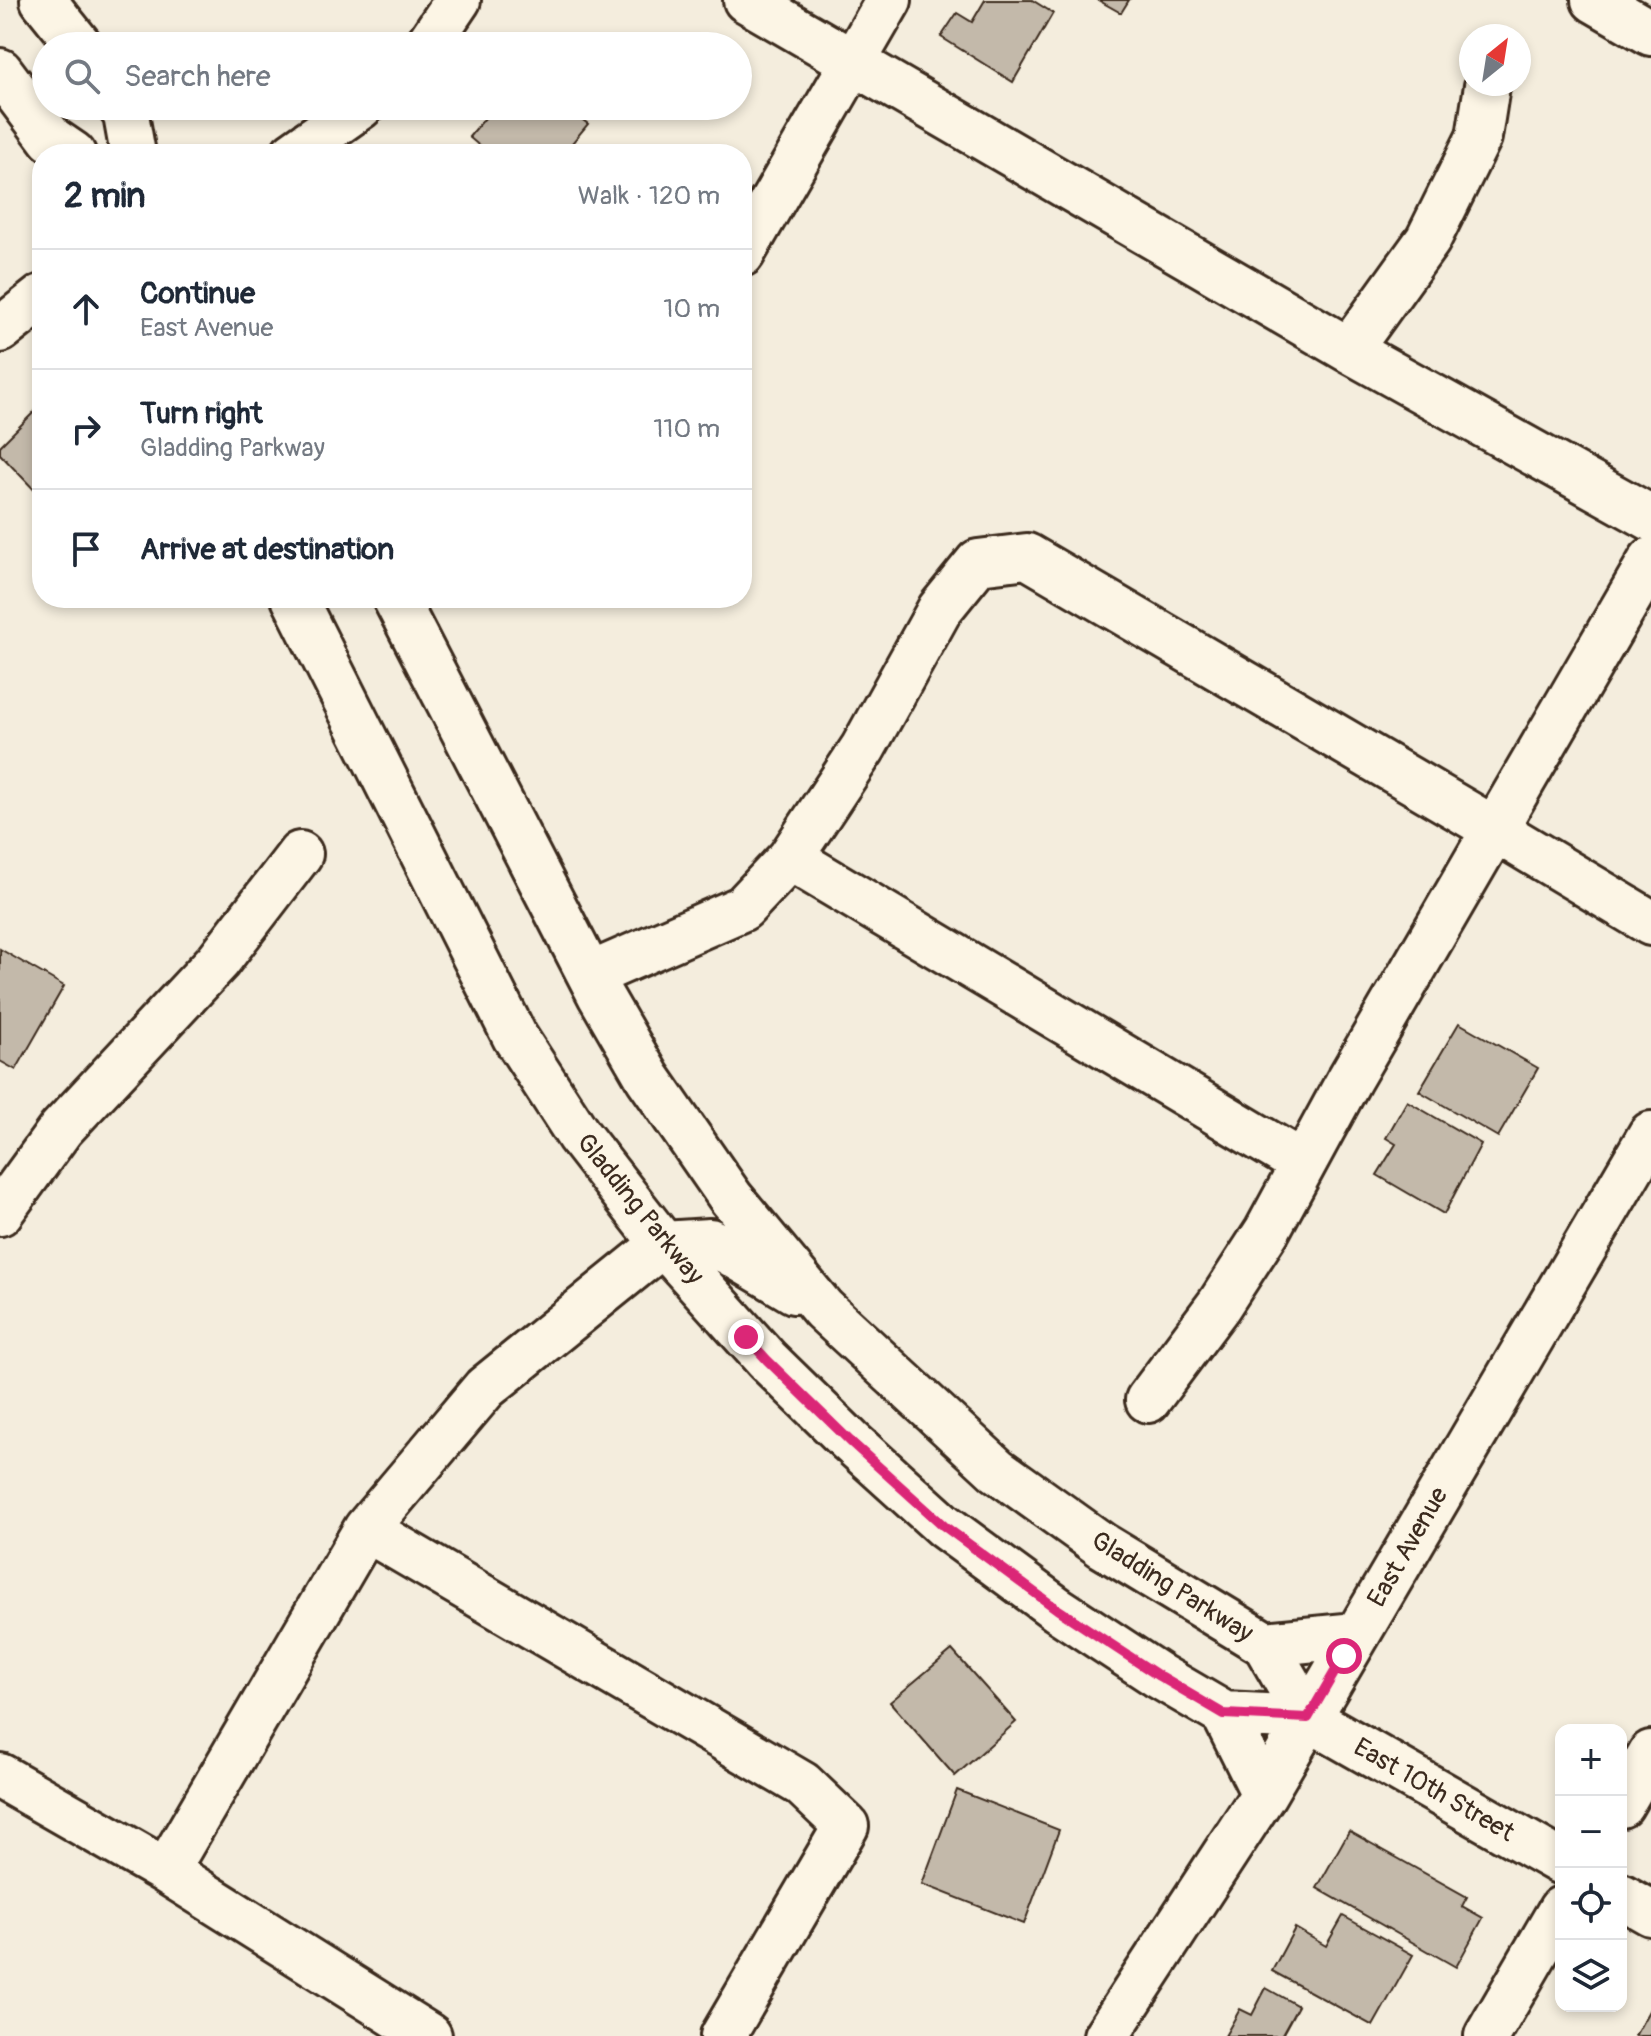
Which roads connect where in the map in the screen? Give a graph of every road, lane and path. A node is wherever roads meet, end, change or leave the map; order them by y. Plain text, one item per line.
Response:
1 (43, 0) edge
2 (458, 0) edge
3 (746, 0) edge
4 (889, 0) edge
5 (1594, 0) edge
6 (69, 32) edge
7 (436, 32) edge
8 (1651, 33) edge
9 (853, 62) junction
10 (0, 71) edge
11 (1485, 96) edge
12 (32, 114) edge
13 (37, 120) edge
14 (127, 120) edge
15 (341, 120) edge
16 (58, 144) edge
17 (131, 144) edge
18 (307, 144) edge
19 (752, 237) edge
20 (32, 305) edge
21 (0, 330) edge
22 (1349, 350) junction
23 (1651, 518) edge
24 (1651, 560) edge
25 (299, 608) edge
26 (400, 608) edge
27 (1494, 829) junction
28 (300, 854) dead end
29 (790, 858) junction
30 (1651, 923) edge
31 (590, 975) junction
32 (1651, 1134) edge
33 (1303, 1164) junction
34 (0, 1213) edge
35 (663, 1244) junction
36 (823, 1309) junction
37 (1148, 1400) dead end
38 (366, 1529) junction
39 (1356, 1635) junction
40 (1265, 1644) junction
41 (1224, 1714) junction
42 (1308, 1718) junction
43 (1651, 1753) edge
44 (0, 1776) edge
45 (1264, 1794) junction
46 (1626, 1796) edge
47 (1555, 1859) edge
48 (166, 1871) junction
49 (1627, 1899) edge
50 (1651, 1913) edge
51 (1555, 1919) edge
52 (429, 2036) edge
53 (723, 2036) edge
54 (1106, 2036) edge
55 (1487, 2036) edge

1 - 6 street
2 - 7 street
3 - 9 street
4 - 9 street
5 - 8 street
9 - 19 street
9 - 22 street
10 - 12 street
11 - 22 street
13 - 16 street
14 - 17 street
15 - 18 street
20 - 21 street
22 - 23 street
24 - 27 street
25 - 35 street, Gladding Parkway
26 - 31 street, Gladding Parkway
27 - 29 street
27 - 30 street
27 - 33 street
28 - 34 street
29 - 31 street
29 - 33 street
31 - 36 street, Gladding Parkway
32 - 39 street, East Avenue
33 - 37 street
35 - 36 street
35 - 38 street
35 - 41 street, Gladding Parkway
36 - 40 street, Gladding Parkway
38 - 48 street
38 - 53 street
39 - 40 street
39 - 42 street, East Avenue
40 - 42 street, Gladding Parkway
41 - 42 street, Gladding Parkway
41 - 45 street
42 - 45 street, East Avenue
42 - 47 street, East 10th Street
43 - 46 street
44 - 48 street
45 - 54 street, East Avenue
48 - 52 street
49 - 50 street
51 - 55 street

